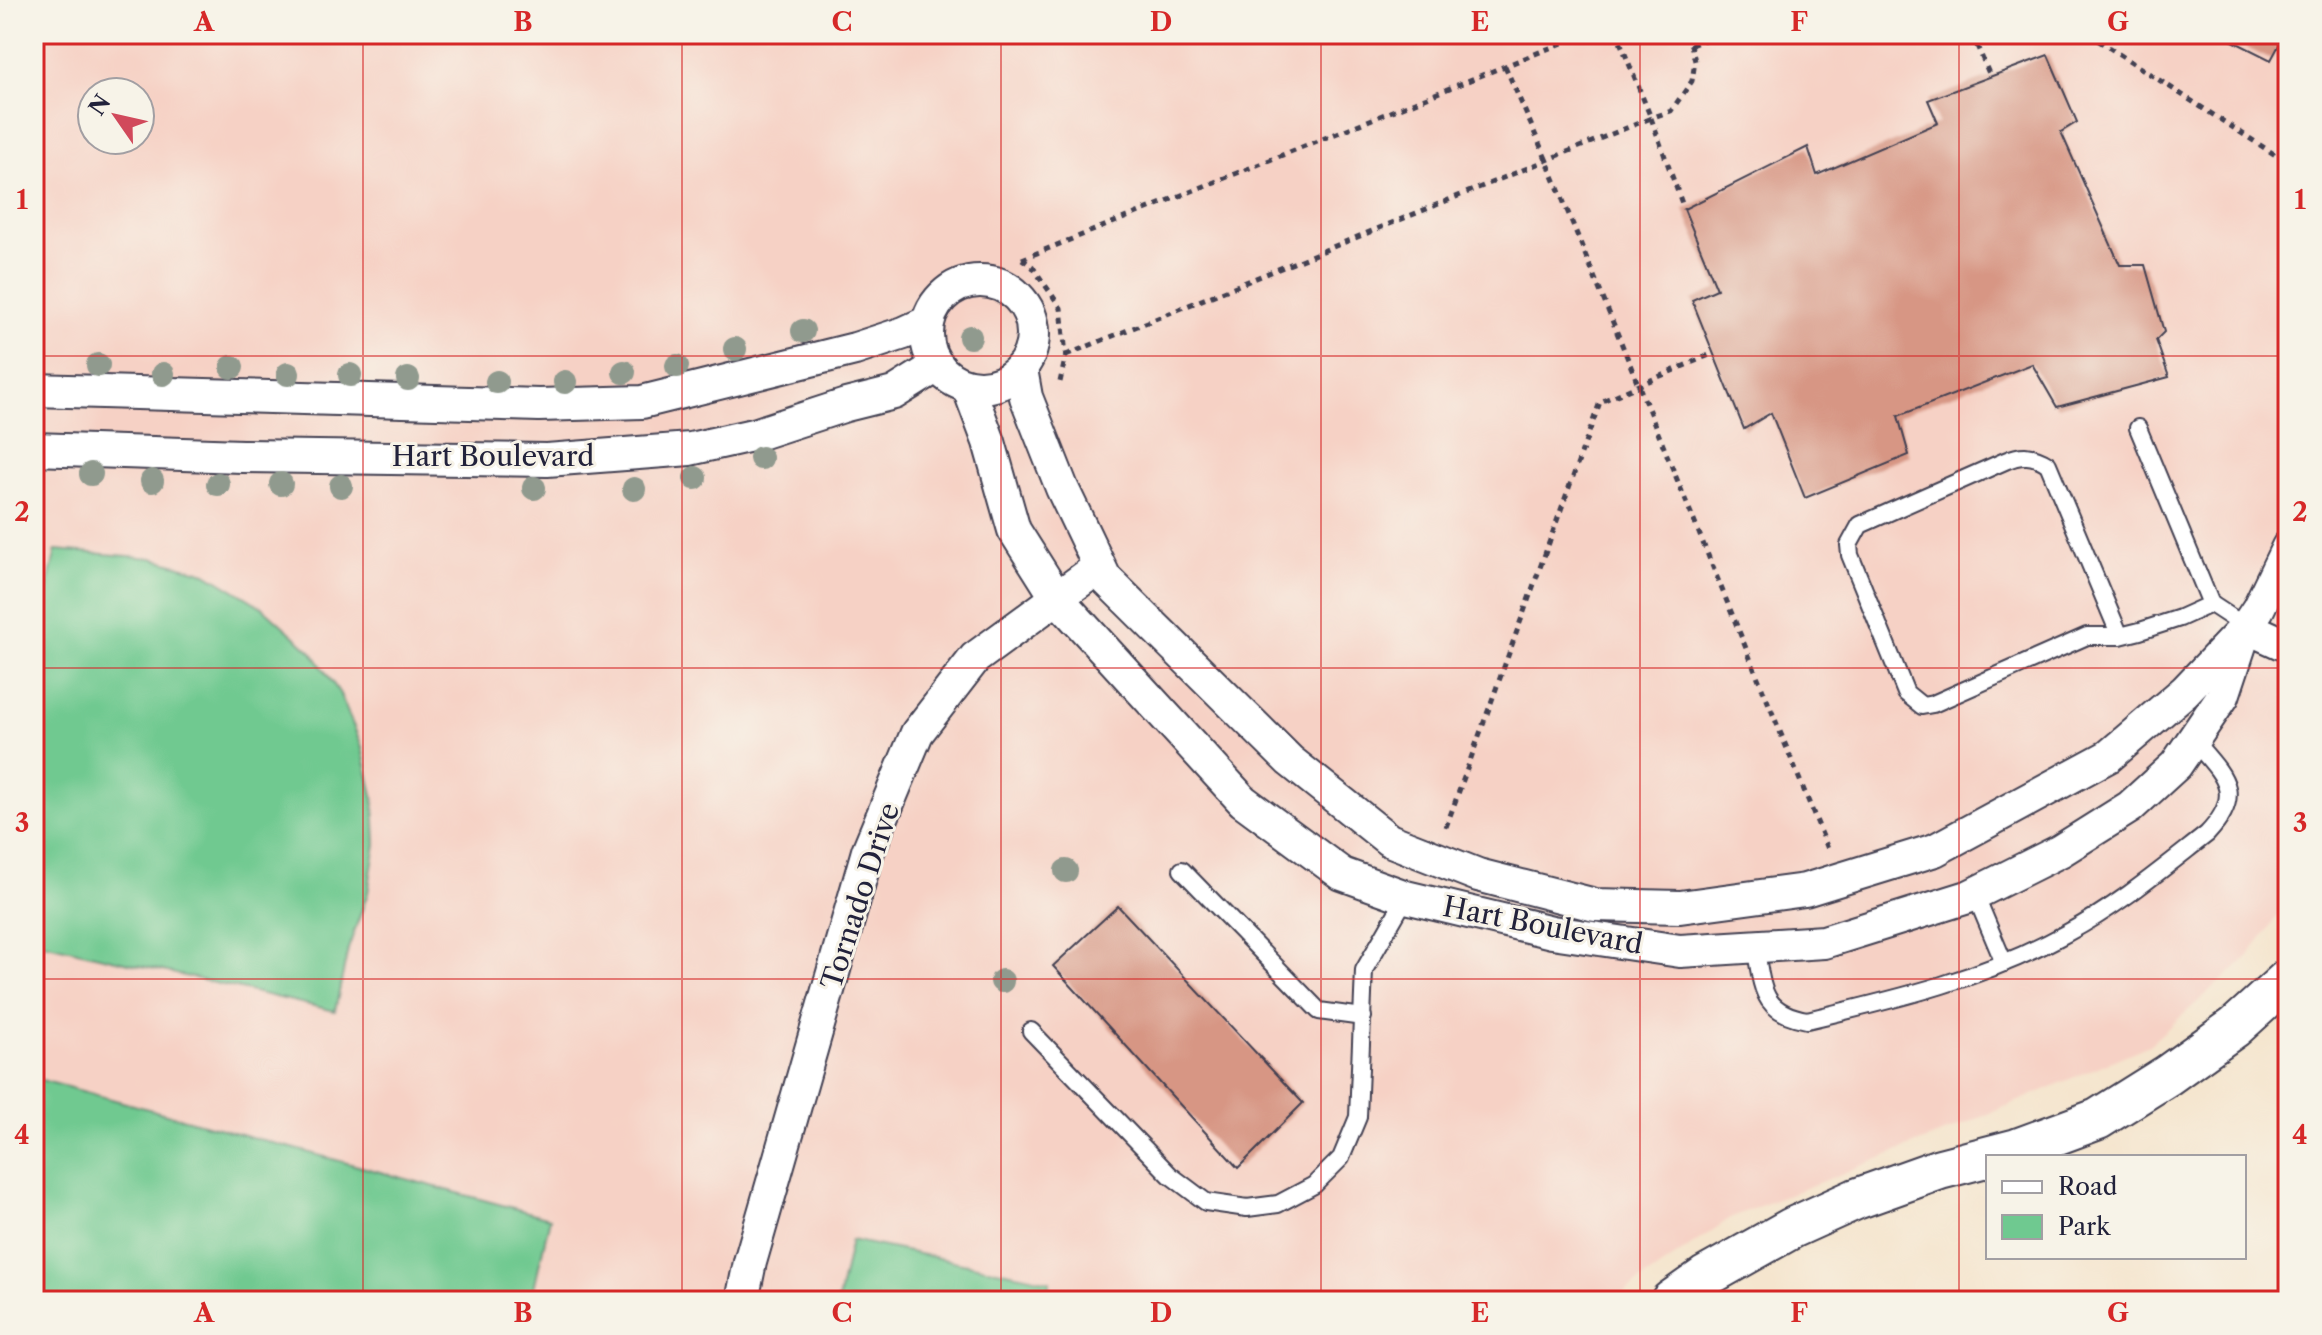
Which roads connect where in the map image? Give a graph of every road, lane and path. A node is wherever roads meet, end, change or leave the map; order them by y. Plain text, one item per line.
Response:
1 (1585, 34) edge
2 (1617, 34) edge
3 (1683, 34) edge
4 (1719, 34) edge
5 (1972, 34) edge
6 (2088, 34) edge
7 (1691, 45) junction
8 (1505, 66) junction
9 (1990, 76) dead end
10 (1651, 118) junction
11 (1547, 161) junction
12 (2288, 163) edge
13 (1684, 209) dead end
14 (928, 322) junction
15 (1714, 353) dead end
16 (1066, 355) junction
17 (937, 366) junction
18 (1021, 369) junction
19 (1638, 385) junction
20 (968, 386) junction
21 (1059, 386) dead end
22 (34, 390) edge
23 (2138, 428) dead end
24 (34, 449) edge
25 (2288, 547) edge
26 (1099, 567) junction
27 (1057, 598) junction
28 (2211, 604) junction
29 (2246, 627) junction
30 (2120, 636) junction
31 (2288, 646) edge
32 (2193, 740) junction
33 (1434, 858) junction
34 (1182, 870) dead end
35 (1840, 880) junction
36 (1975, 894) junction
37 (1406, 897) junction
38 (1755, 946) junction
39 (2004, 963) junction
40 (2288, 979) edge
41 (1363, 1017) junction
42 (1031, 1031) dead end
43 (1994, 1155) edge
44 (1986, 1157) edge
45 (742, 1301) edge
46 (1671, 1301) edge

1 - 8 path
2 - 10 path
3 - 7 path
4 - 7 path
5 - 9 path
6 - 12 path
7 - 10 path
8 - 11 path
8 - 16 path
10 - 11 path
10 - 13 path
11 - 16 path
11 - 19 path
14 - 17 street
14 - 18 street
14 - 22 street, Hart Boulevard
15 - 19 path
16 - 21 path
17 - 20 street
17 - 24 street, Hart Boulevard
18 - 20 street
18 - 26 street, Hart Boulevard
19 - 33 path
19 - 35 path
20 - 27 street, Hart Boulevard
23 - 28 lane
25 - 29 street, Hart Boulevard
26 - 27 street, Tornado Drive
26 - 33 street, Hart Boulevard
27 - 37 street, Hart Boulevard
27 - 45 street, Tornado Drive
28 - 29 lane
28 - 30 lane
29 - 31 street
29 - 32 street, Hart Boulevard
29 - 35 street, Hart Boulevard
30 - 30 lane
32 - 36 street, Hart Boulevard
32 - 39 lane
33 - 35 street, Hart Boulevard
34 - 41 lane
36 - 38 street, Hart Boulevard
36 - 39 lane
37 - 38 street, Hart Boulevard
37 - 41 lane
38 - 39 lane
40 - 43 street
41 - 42 lane
44 - 46 street

